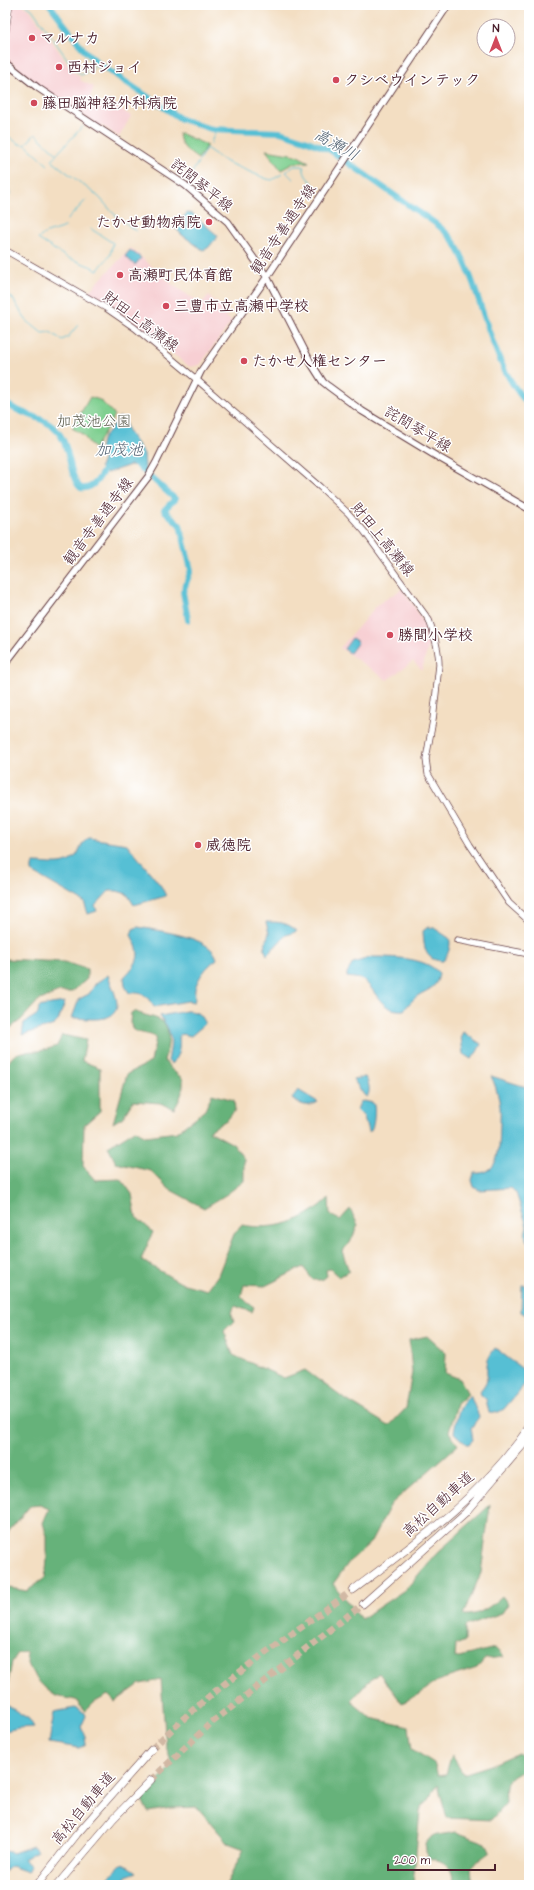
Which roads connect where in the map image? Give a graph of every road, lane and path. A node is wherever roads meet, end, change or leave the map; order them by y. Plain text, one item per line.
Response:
1 (9, 5) edge
2 (448, 5) edge
3 (5, 32) edge
4 (5, 62) edge
5 (5, 250) edge
6 (267, 277) junction
7 (196, 378) junction
8 (529, 509) edge
9 (5, 664) edge
10 (529, 921) edge
11 (457, 940) dead end
12 (529, 954) edge
13 (529, 1427) edge
14 (529, 1438) edge
15 (353, 1590) tunnel mouth
16 (362, 1604) tunnel mouth
17 (152, 1750) tunnel mouth
18 (150, 1780) tunnel mouth
19 (37, 1885) edge
20 (57, 1885) edge

1 - 3 highway
2 - 6 main road, 観音寺善通寺線
4 - 6 main road, 詫間琴平線
5 - 7 main road, 財田上高瀬線
6 - 7 main road, 観音寺善通寺線
6 - 8 main road, 詫間琴平線
7 - 9 main road, 観音寺善通寺線
7 - 10 main road, 財田上高瀬線
11 - 12 main road
13 - 15 highway, 高松自動車道
14 - 16 highway, 高松自動車道
17 - 19 highway, 高松自動車道
18 - 20 highway, 高松自動車道

